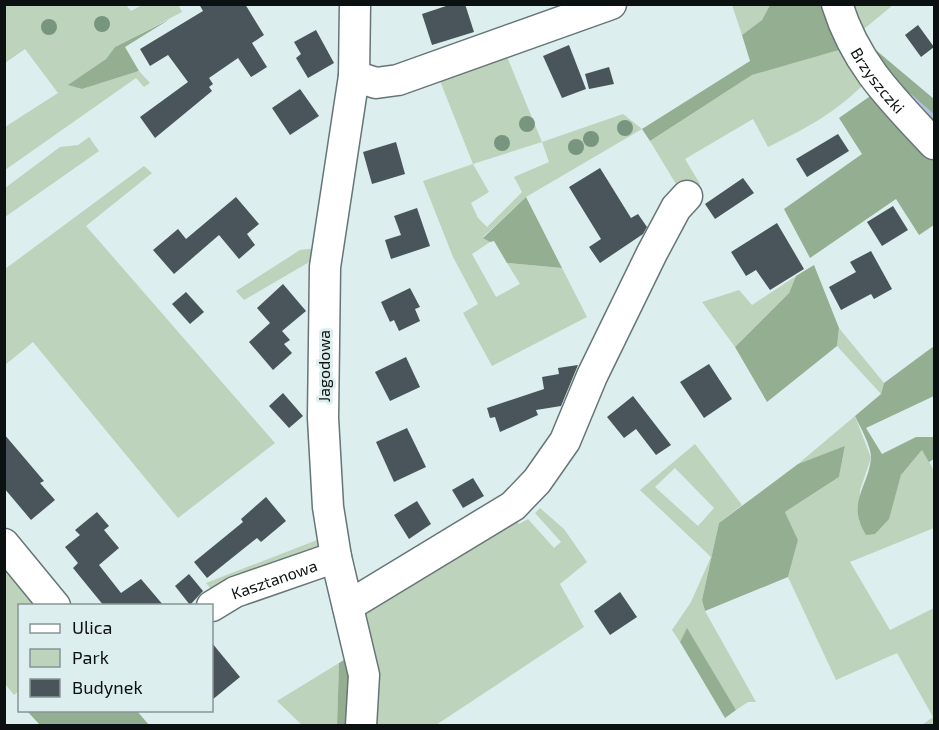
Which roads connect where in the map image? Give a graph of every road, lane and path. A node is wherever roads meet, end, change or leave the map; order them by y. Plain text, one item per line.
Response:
1 (355, 4) edge
2 (611, 4) edge
3 (837, 4) edge
4 (354, 76) junction
5 (934, 144) edge
6 (687, 196) dead end
7 (4, 544) edge
8 (336, 557) junction
9 (53, 604) edge
10 (213, 605) edge
11 (348, 606) junction
12 (361, 726) edge

1 - 4 street, Jagodowa
2 - 4 street
3 - 5 street, Brzyszczki
4 - 8 street, Jagodowa
6 - 11 street
7 - 9 street
8 - 10 street, Kasztanowa
8 - 11 street, Jagodowa
11 - 12 street, Jagodowa

